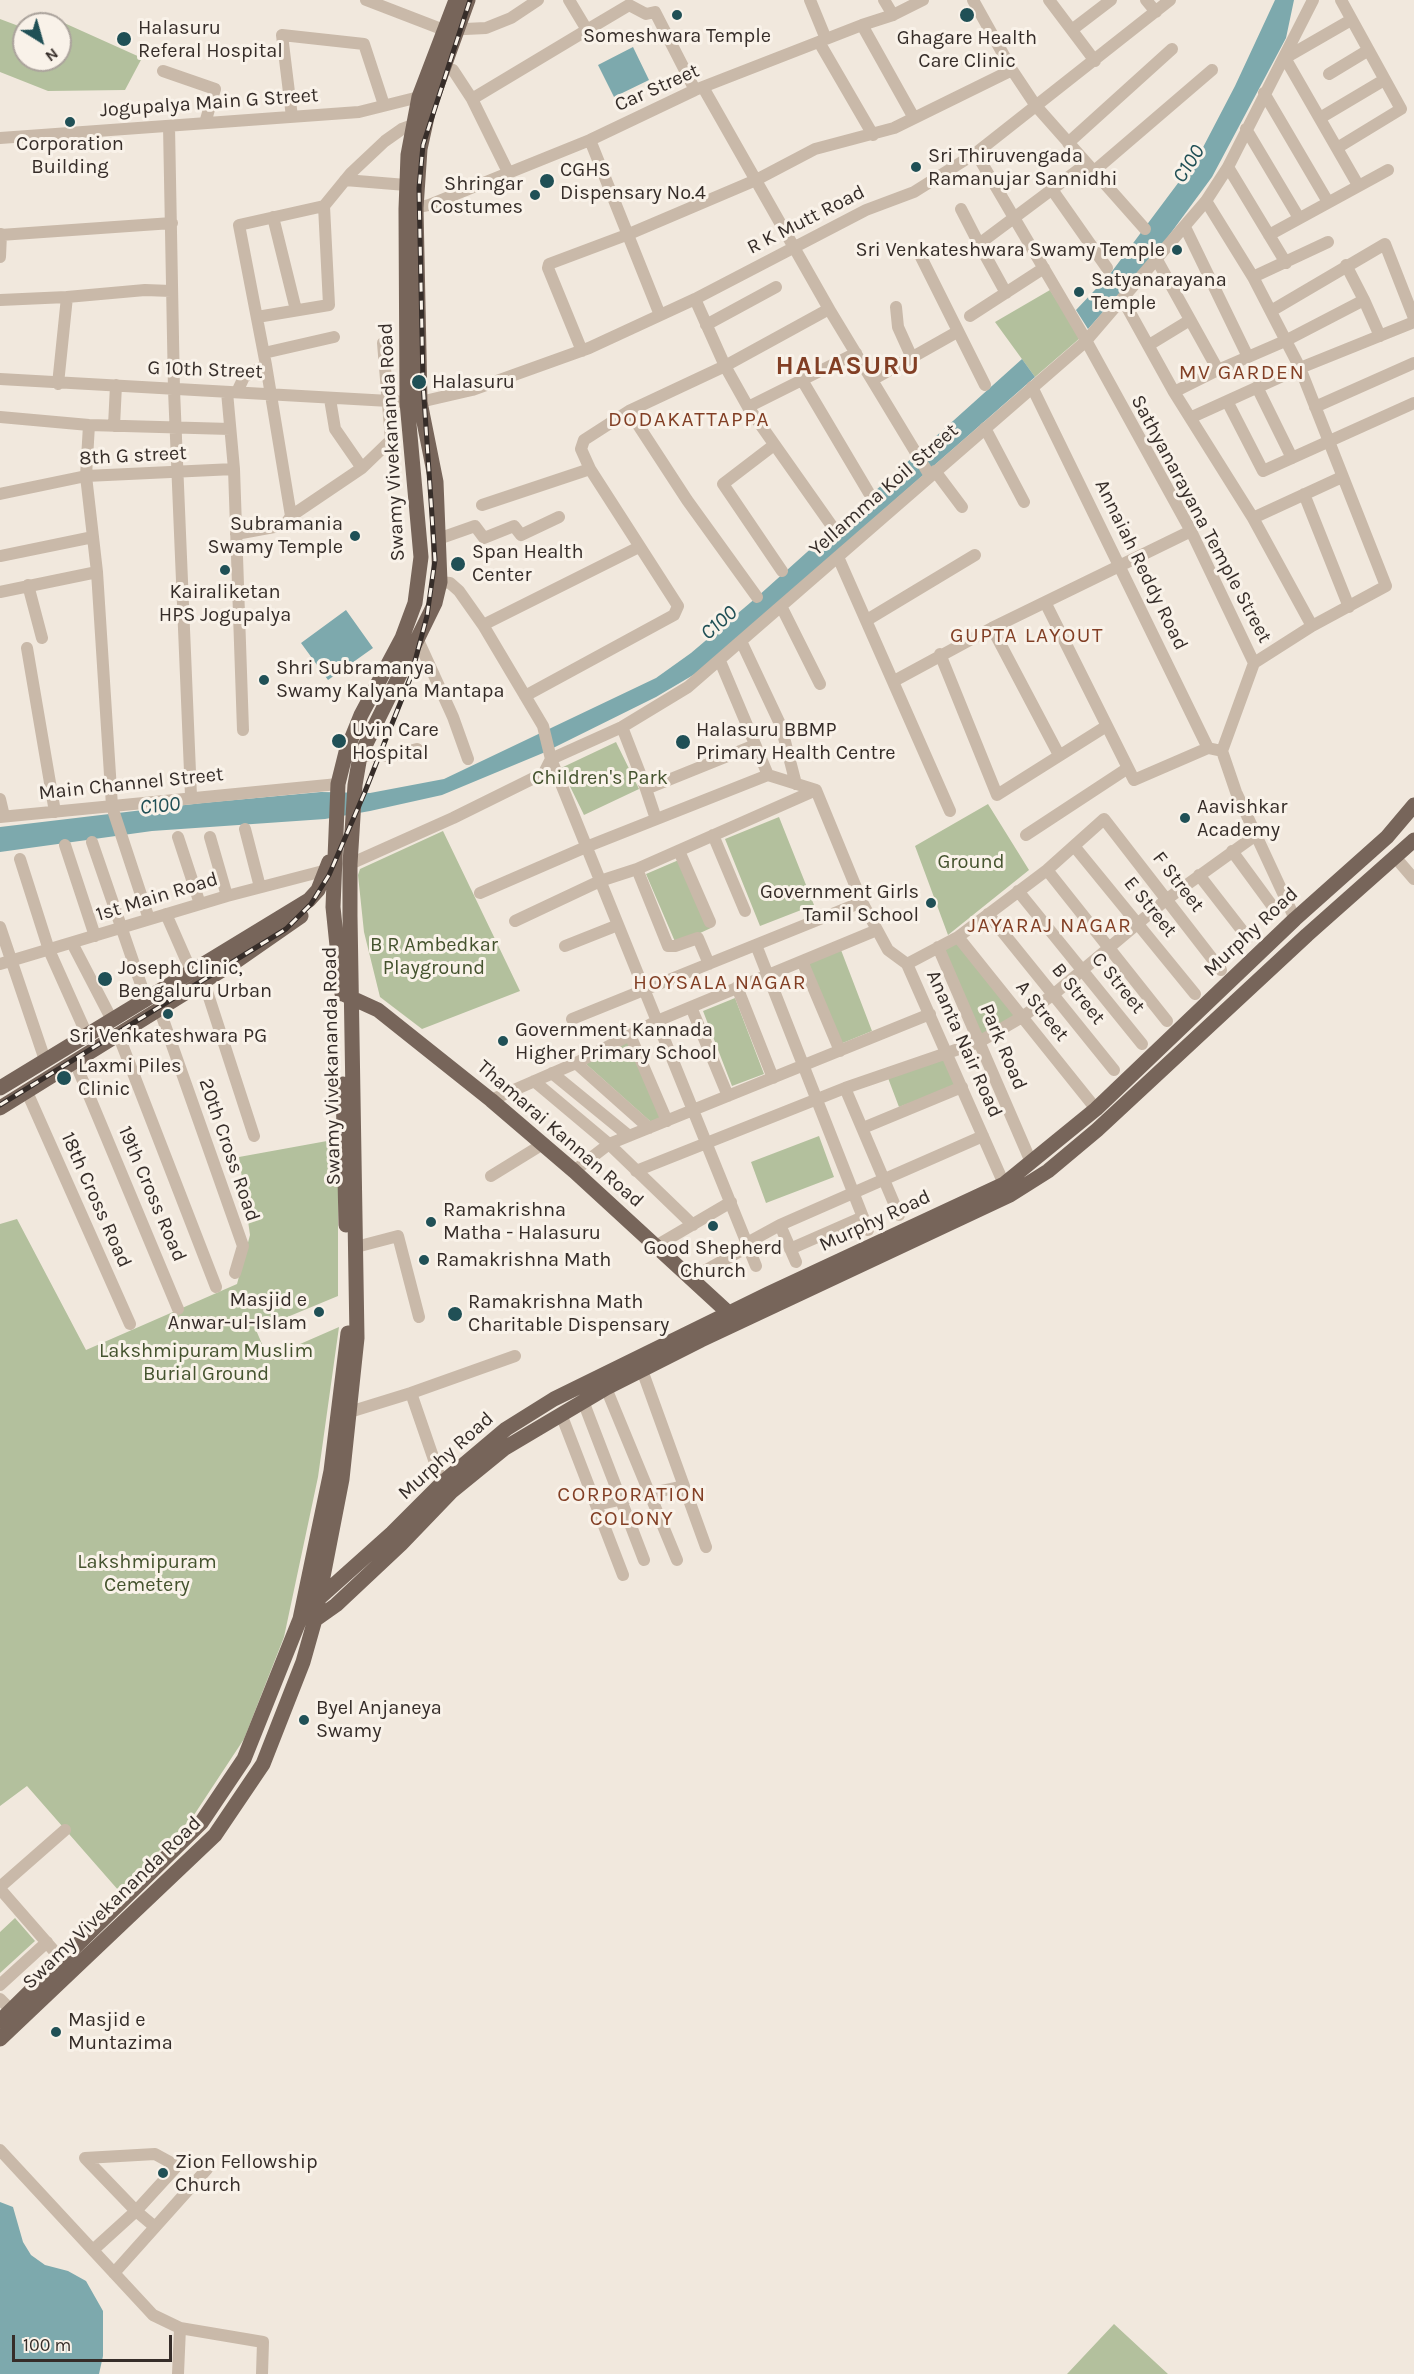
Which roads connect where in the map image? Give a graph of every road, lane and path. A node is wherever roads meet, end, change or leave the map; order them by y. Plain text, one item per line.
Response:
1 (366, 0) edge
2 (456, 0) edge
3 (468, 0) edge
4 (538, 0) edge
5 (569, 0) edge
6 (810, 0) edge
7 (884, 0) edge
8 (923, 0) edge
9 (973, 0) edge
10 (1111, 0) edge
11 (1146, 0) edge
12 (1170, 0) edge
13 (1312, 0) edge
14 (1341, 0) edge
15 (1051, 1) edge
16 (1156, 12) junction
17 (893, 15) junction
18 (1351, 20) junction
19 (862, 25) junction
20 (1073, 29) junction
21 (451, 30) junction
22 (587, 30) junction
23 (823, 41) junction
24 (1172, 49) dead end
25 (1367, 51) junction
26 (1285, 58) junction
27 (1095, 61) junction
28 (444, 68) junction
29 (1012, 70) junction
30 (1212, 70) dead end
31 (163, 71) dead end
32 (1329, 74) dead end
33 (1384, 81) junction
34 (700, 89) junction
35 (1264, 93) junction
36 (419, 97) junction
37 (472, 99) junction
38 (384, 105) junction
39 (1036, 106) junction
40 (292, 117) junction
41 (914, 118) junction
42 (1320, 118) junction
43 (205, 123) junction
44 (412, 125) junction
45 (169, 126) junction
46 (1246, 129) junction
47 (873, 135) junction
48 (0, 138) edge
49 (590, 140) junction
50 (1068, 143) junction
51 (1337, 148) junction
52 (976, 153) junction
53 (1228, 167) junction
54 (1090, 168) junction
55 (1388, 170) dead end
56 (508, 172) junction
57 (345, 180) junction
58 (756, 180) junction
59 (406, 185) junction
60 (1358, 185) junction
61 (1053, 191) junction
62 (1206, 201) junction
63 (1328, 202) junction
64 (324, 206) junction
65 (411, 209) junction
66 (961, 209) dead end
67 (273, 218) junction
68 (1012, 218) junction
69 (1299, 218) junction
70 (172, 223) junction
71 (1185, 227) junction
72 (1145, 229) dead end
73 (629, 234) junction
74 (1, 235) edge
75 (1269, 236) junction
76 (1328, 242) dead end
77 (979, 244) junction
78 (795, 246) junction
79 (919, 253) dead end
80 (0, 257) edge
81 (1157, 260) junction
82 (1286, 263) junction
83 (1346, 265) junction
84 (1044, 268) junction
85 (1107, 268) dead end
86 (1253, 278) junction
87 (776, 286) dead end
88 (171, 291) junction
89 (1006, 293) junction
90 (67, 297) junction
91 (695, 299) junction
92 (0, 300) edge
93 (1123, 300) junction
94 (1364, 300) junction
95 (896, 307) dead end
96 (829, 309) junction
97 (296, 310) junction
98 (1271, 311) junction
99 (660, 315) junction
100 (970, 316) dead end
101 (257, 318) junction
102 (1190, 320) junction
103 (1414, 320) edge
104 (706, 325) junction
105 (957, 332) junction
106 (1380, 336) junction
107 (334, 337) dead end
108 (1084, 339) junction
109 (1286, 341) junction
110 (383, 343) dead end
111 (1149, 345) junction
112 (582, 351) junction
113 (856, 353) junction
114 (1248, 357) junction
115 (912, 358) junction
116 (265, 359) junction
117 (1414, 363) edge
118 (724, 366) junction
119 (1300, 368) junction
120 (1218, 370) junction
121 (0, 379) edge
122 (801, 380) junction
123 (872, 380) junction
124 (58, 384) junction
125 (116, 385) junction
126 (985, 385) dead end
127 (1032, 387) junction
128 (1257, 387) junction
129 (174, 390) junction
130 (271, 392) junction
131 (1174, 392) junction
132 (232, 393) junction
133 (330, 399) junction
134 (388, 401) junction
135 (1227, 401) junction
136 (414, 402) junction
137 (1414, 403) edge
138 (748, 407) junction
139 (1315, 407) junction
140 (629, 411) junction
141 (0, 417) edge
142 (1192, 417) junction
143 (89, 425) junction
144 (114, 426) junction
145 (985, 428) junction
146 (176, 429) junction
147 (230, 429) junction
148 (1327, 441) junction
149 (774, 445) junction
150 (1292, 458) junction
151 (362, 468) junction
152 (590, 469) junction
153 (234, 470) junction
154 (930, 473) junction
155 (178, 474) junction
156 (86, 476) junction
157 (1342, 477) junction
158 (869, 493) dead end
159 (0, 494) edge
160 (1304, 494) junction
161 (1024, 502) dead end
162 (482, 505) dead end
163 (962, 507) dead end
164 (291, 516) junction
165 (559, 517) dead end
166 (1253, 518) junction
167 (834, 529) dead end
168 (1191, 531) junction
169 (236, 534) junction
170 (93, 537) junction
171 (438, 539) junction
172 (639, 547) junction
173 (975, 555) dead end
174 (0, 556) edge
175 (838, 557) junction
176 (1121, 567) junction
177 (782, 571) dead end
178 (97, 572) junction
179 (440, 582) junction
180 (28, 585) junction
181 (0, 592) edge
182 (757, 597) dead end
183 (416, 600) junction
184 (1045, 602) junction
185 (435, 603) junction
186 (781, 606) junction
187 (1349, 607) junction
188 (867, 620) junction
189 (483, 625) junction
190 (1311, 626) junction
191 (992, 628) junction
192 (42, 638) dead end
193 (418, 640) junction
194 (741, 641) junction
195 (27, 648) dead end
196 (940, 654) junction
197 (720, 661) junction
198 (1254, 663) junction
199 (894, 681) junction
200 (820, 684) dead end
201 (525, 696) junction
202 (622, 727) junction
203 (1105, 727) junction
204 (243, 730) dead end
205 (755, 745) junction
206 (1208, 748) junction
207 (417, 749) dead end
208 (1222, 751) junction
209 (1059, 755) junction
210 (360, 756) junction
211 (550, 756) junction
212 (468, 759) dead end
213 (1128, 768) junction
214 (768, 775) junction
215 (796, 784) junction
216 (338, 786) junction
217 (646, 789) junction
218 (816, 790) junction
219 (191, 796) junction
220 (0, 799) edge
221 (1414, 805) edge
222 (113, 810) junction
223 (950, 811) dead end
224 (55, 812) junction
225 (2, 816) edge
226 (656, 819) junction
227 (245, 829) dead end
228 (714, 835) junction
229 (1026, 835) dead end
230 (1256, 835) junction
231 (178, 837) dead end
232 (210, 837) dead end
233 (1414, 840) edge
234 (92, 842) dead end
235 (66, 845) dead end
236 (1074, 846) junction
237 (586, 847) junction
238 (334, 850) junction
239 (679, 851) junction
240 (1232, 851) junction
241 (1395, 857) junction
242 (20, 859) dead end
243 (350, 864) junction
244 (637, 869) junction
245 (327, 870) junction
246 (1047, 870) junction
247 (1199, 875) junction
248 (1414, 879) edge
249 (600, 881) junction
250 (333, 886) junction
251 (260, 887) junction
252 (1018, 891) junction
253 (480, 893) dead end
254 (226, 896) junction
255 (1167, 899) junction
256 (862, 902) junction
257 (200, 904) junction
258 (745, 911) dead end
259 (1276, 911) dead end
260 (166, 914) junction
261 (988, 914) junction
262 (149, 919) junction
263 (1295, 919) junction
264 (514, 921) dead end
265 (710, 922) dead end
266 (1138, 924) junction
267 (618, 925) junction
268 (0, 927) edge
269 (121, 928) junction
270 (877, 930) junction
271 (95, 936) junction
272 (958, 937) junction
273 (1248, 938) dead end
274 (72, 943) junction
275 (756, 945) junction
276 (566, 946) dead end
277 (938, 947) junction
278 (1108, 947) junction
279 (49, 950) junction
280 (13, 961) junction
281 (802, 961) junction
282 (0, 964) edge
283 (709, 964) junction
284 (907, 964) junction
285 (1221, 970) dead end
286 (191, 971) junction
287 (1082, 971) junction
288 (768, 974) junction
289 (204, 982) junction
290 (737, 987) junction
291 (644, 990) junction
292 (1054, 994) junction
293 (1195, 994) dead end
294 (346, 995) junction
295 (152, 1004) junction
296 (690, 1006) junction
297 (930, 1014) junction
298 (1022, 1017) junction
299 (572, 1019) dead end
300 (657, 1021) junction
301 (1167, 1021) dead end
302 (115, 1027) junction
303 (87, 1035) junction
304 (630, 1035) junction
305 (979, 1042) junction
306 (1142, 1044) dead end
307 (840, 1051) junction
308 (946, 1053) junction
309 (45, 1060) junction
310 (75, 1062) junction
311 (576, 1063) junction
312 (804, 1065) junction
313 (1114, 1070) dead end
314 (552, 1073) junction
315 (773, 1078) junction
316 (534, 1081) junction
317 (962, 1087) junction
318 (0, 1088) edge
319 (846, 1088) junction
320 (27, 1092) junction
321 (728, 1096) junction
322 (818, 1099) junction
323 (490, 1100) junction
324 (0, 1108) edge
325 (1096, 1109) junction
326 (693, 1110) junction
327 (667, 1121) junction
328 (649, 1128) junction
329 (863, 1128) junction
330 (254, 1136) dead end
331 (983, 1136) junction
332 (628, 1137) junction
333 (706, 1143) junction
334 (543, 1144) junction
335 (609, 1144) junction
336 (1031, 1162) junction
337 (636, 1170) junction
338 (574, 1171) junction
339 (491, 1176) dead end
340 (885, 1181) junction
341 (1005, 1184) junction
342 (855, 1193) junction
343 (730, 1202) junction
344 (899, 1215) dead end
345 (863, 1217) junction
346 (693, 1225) junction
347 (780, 1225) junction
348 (868, 1230) dead end
349 (747, 1243) junction
350 (656, 1246) junction
351 (356, 1247) junction
352 (790, 1249) junction
353 (796, 1262) dead end
354 (756, 1266) dead end
355 (235, 1273) dead end
356 (690, 1279) junction
357 (216, 1287) dead end
358 (178, 1309) dead end
359 (419, 1317) dead end
360 (734, 1318) junction
361 (352, 1321) junction
362 (130, 1324) dead end
363 (515, 1356) dead end
364 (642, 1370) junction
365 (606, 1388) junction
366 (411, 1393) junction
367 (583, 1401) junction
368 (344, 1414) junction
369 (561, 1414) junction
370 (442, 1483) junction
371 (684, 1486) junction
372 (649, 1493) junction
373 (620, 1500) junction
374 (596, 1505) junction
375 (706, 1547) dead end
376 (328, 1552) junction
377 (644, 1560) dead end
378 (677, 1560) dead end
379 (351, 1571) junction
380 (623, 1575) dead end
381 (311, 1601) junction
382 (307, 1621) junction
383 (65, 1830) dead end
384 (0, 1888) edge
385 (47, 1942) junction
386 (62, 1960) junction
387 (0, 1985) edge
388 (4, 2010) edge
389 (0, 2039) edge
390 (0, 2150) edge
391 (207, 2169) dead end
392 (136, 2211) junction
393 (155, 2227) junction
394 (93, 2250) junction
395 (114, 2273) junction
396 (180, 2328) junction
397 (178, 2374) edge
398 (262, 2374) edge

1 - 21 street
2 - 21 main road, Swamy Vivekananda Road
3 - 21 main road, Swamy Vivekananda Road
4 - 21 street
5 - 22 street
6 - 23 street
7 - 17 street
8 - 17 street, Car Street
9 - 29 street
10 - 20 street
11 - 16 street
12 - 16 street, R K Mutt Road
13 - 26 street, Yellamma Koil Street
14 - 18 street
15 - 20 street
16 - 27 street, R K Mutt Road
17 - 19 street, Car Street
18 - 25 street
18 - 26 street
19 - 23 street, Car Street
19 - 41 street
20 - 27 street
21 - 28 main road, Swamy Vivekananda Road
21 - 36 main road, Swamy Vivekananda Road
22 - 34 street
22 - 37 street
23 - 34 street, Car Street
23 - 47 street
24 - 50 street
25 - 32 street
25 - 33 street
26 - 35 street, Yellamma Koil Street
26 - 42 street
27 - 39 street, R K Mutt Road
28 - 37 street
28 - 65 main road, Swamy Vivekananda Road
29 - 39 street
29 - 41 street
30 - 54 street
31 - 43 street
33 - 42 street
33 - 51 street
34 - 49 street, Car Street
34 - 58 street
35 - 46 street, Yellamma Koil Street
35 - 63 street
36 - 38 street, Jogupalya Main G Street
36 - 44 main road, Swamy Vivekananda Road
37 - 56 street
38 - 40 street, Jogupalya Main G Street
38 - 40 street
39 - 50 street
39 - 52 street, R K Mutt Road
40 - 43 street, Jogupalya Main G Street
41 - 47 street
42 - 51 street
43 - 45 street, Jogupalya Main G Street
44 - 57 street
44 - 59 main road, Swamy Vivekananda Road
45 - 48 street, Jogupalya Main G Street
45 - 70 street
46 - 53 street, Yellamma Koil Street
46 - 69 street
47 - 58 street
49 - 56 street, Car Street
49 - 73 street
50 - 54 street
51 - 60 street
52 - 68 street, Sathyanarayana Temple Street
52 - 78 street, R K Mutt Road
53 - 62 street, Yellamma Koil Street
53 - 75 street
54 - 61 street
54 - 72 street
55 - 60 street
56 - 65 street, Car Street
57 - 59 street
57 - 64 street
58 - 73 street
58 - 78 street
59 - 65 main road, Swamy Vivekananda Road
60 - 63 street
61 - 68 street
61 - 85 street
62 - 71 street, Yellamma Koil Street
62 - 86 street
63 - 69 street
64 - 67 street
64 - 97 street
65 - 136 main road, Swamy Vivekananda Road
66 - 77 street
67 - 97 street
67 - 101 street
68 - 77 street
68 - 84 street, Sathyanarayana Temple Street
69 - 75 street
70 - 74 street
70 - 88 street
71 - 81 street, Yellamma Koil Street
71 - 114 street
73 - 99 street
73 - 112 street
74 - 80 street
75 - 82 street
76 - 82 street
77 - 89 street
78 - 91 street, R K Mutt Road
78 - 96 street
79 - 105 street
81 - 93 street, Yellamma Koil Street
81 - 102 street
82 - 86 street
83 - 94 street
83 - 98 street
83 - 103 street
84 - 89 street
84 - 108 street, Sathyanarayana Temple Street
86 - 98 street
87 - 104 street
88 - 90 street
88 - 129 street
89 - 100 street
90 - 92 street
90 - 124 street
91 - 99 street, R K Mutt Road
91 - 104 street
93 - 108 street, Yellamma Koil Street
93 - 111 street
94 - 106 street
94 - 109 street
95 - 115 street
96 - 113 street
96 - 118 street
97 - 101 street
98 - 109 street
99 - 112 street, R K Mutt Road
101 - 116 street
102 - 111 street
102 - 120 street
103 - 106 street
104 - 118 street
105 - 115 street
105 - 126 street
106 - 119 street
107 - 116 street
108 - 127 street, Yellamma Koil Street
108 - 168 street, Sathyanarayana Temple Street
109 - 114 street
109 - 119 street
110 - 134 street
111 - 131 street
112 - 136 street, R K Mutt Road
113 - 122 street
113 - 123 street
114 - 120 street
115 - 123 street
116 - 130 street
116 - 132 street
117 - 139 street
118 - 138 street
118 - 140 street
119 - 128 street
119 - 139 street
120 - 131 street
121 - 124 street, G 10th Street
122 - 138 street
122 - 158 street
123 - 154 street
124 - 125 street, G 10th Street
125 - 129 street, G 10th Street
125 - 144 street
127 - 145 street, Yellamma Koil Street
127 - 176 street, Annaiah Reddy Road
128 - 135 street
128 - 150 street
129 - 132 street, G 10th Street
129 - 146 street
130 - 132 street, G 10th Street
130 - 133 street, G 10th Street
130 - 164 street
131 - 142 street
132 - 147 street
133 - 134 street, G 10th Street
133 - 151 street
134 - 136 street, G 10th Street
134 - 151 street
135 - 142 street
135 - 150 street
136 - 171 main road, Swamy Vivekananda Road
136 - 183 main road, Swamy Vivekananda Road
137 - 148 street
138 - 149 street
139 - 148 street
140 - 152 street
140 - 182 street
141 - 143 street
142 - 166 street
143 - 144 street
143 - 156 street
144 - 146 street
145 - 154 street, Yellamma Koil Street
145 - 161 street
146 - 147 street
146 - 155 street
147 - 153 street
148 - 150 street
148 - 157 street
149 - 167 street
149 - 177 street
151 - 164 street
152 - 162 street
152 - 172 street
153 - 155 street, 8th G street
153 - 169 street
154 - 163 street
154 - 175 street, Yellamma Koil Street
155 - 156 street, 8th G street
155 - 219 street
156 - 159 street, 8th G street
156 - 170 street
157 - 160 street
157 - 187 street
160 - 166 street
160 - 187 street
164 - 169 street
165 - 171 street
166 - 190 street
168 - 176 street
168 - 198 street, Sathyanarayana Temple Street
169 - 204 street
170 - 174 street
170 - 178 street
171 - 179 main road, Swamy Vivekananda Road
172 - 189 street
172 - 201 street
173 - 188 street
175 - 186 street, Yellamma Koil Street
175 - 188 street
176 - 184 street
176 - 206 street, Annaiah Reddy Road
178 - 180 street
178 - 222 street
179 - 185 main road, Swamy Vivekananda Road
179 - 189 street
180 - 181 street
180 - 192 street
183 - 185 main road
183 - 216 main road, Swamy Vivekananda Road
184 - 191 street
184 - 203 street
185 - 193 main road, Swamy Vivekananda Road
186 - 194 street, Yellamma Koil Street
186 - 200 street
187 - 190 street
188 - 199 street
189 - 201 street
190 - 198 street
191 - 196 street
191 - 209 street
193 - 210 main road, Swamy Vivekananda Road
193 - 212 street
194 - 197 street, Yellamma Koil Street
194 - 215 street
195 - 224 street
196 - 199 street
196 - 209 street
197 - 202 street, Yellamma Koil Street
197 - 205 street
198 - 208 street, Sathyanarayana Temple Street
199 - 223 street
201 - 211 street
202 - 211 street, Yellamma Koil Street
202 - 217 street
203 - 209 street
203 - 213 street
205 - 214 street
205 - 217 street
206 - 208 street
206 - 213 street
207 - 210 street
208 - 230 street
210 - 243 main road, Swamy Vivekananda Road
211 - 237 street
211 - 243 street, Yellamma Koil Street
213 - 229 street
214 - 215 street
214 - 226 street
215 - 218 street
216 - 219 street, Main Channel Street
216 - 238 main road, Swamy Vivekananda Road
217 - 226 street
218 - 228 street
218 - 256 street, Ananta Nair Road
219 - 222 street, Main Channel Street
220 - 225 street
221 - 263 main road, Murphy Road
222 - 224 street, Main Channel Street
222 - 262 street
224 - 225 street, Main Channel Street
226 - 237 street
227 - 251 street
228 - 239 street
228 - 258 street
230 - 240 street
230 - 263 street
231 - 257 street
232 - 254 street
233 - 241 main road, Murphy Road
234 - 269 street, 20th Cross Road
235 - 271 street
236 - 246 street
236 - 255 street, F Street
236 - 266 street, E Street
237 - 249 street
237 - 253 street
238 - 245 main road
238 - 250 main road, Swamy Vivekananda Road
239 - 244 street
239 - 265 street
240 - 247 street
240 - 259 street
241 - 248 street
241 - 360 main road, Murphy Road
242 - 279 street
243 - 250 main road
243 - 294 main road, Swamy Vivekananda Road
244 - 249 street
244 - 283 street
245 - 251 street, 1st Main Road
245 - 286 main road
246 - 252 street
246 - 278 street
247 - 255 street
247 - 273 street
249 - 264 street
249 - 267 street
250 - 289 main road
250 - 294 main road, Swamy Vivekananda Road
251 - 254 street, 1st Main Road
252 - 261 street
252 - 287 street, C Street
254 - 257 street, 1st Main Road
255 - 266 street
255 - 285 street, F Street
256 - 270 street, Ananta Nair Road
256 - 275 street
257 - 260 street, 1st Main Road
260 - 262 street, 1st Main Road
260 - 286 street
261 - 272 street
261 - 292 street, B Street
262 - 269 street, 1st Main Road
263 - 325 main road, Murphy Road
266 - 278 street
266 - 293 street, E Street
267 - 276 street
267 - 291 street
268 - 280 street
269 - 271 street, 1st Main Road
269 - 295 street, 20th Cross Road
270 - 281 street
270 - 284 street, Ananta Nair Road
271 - 274 street, 1st Main Road
272 - 277 street
272 - 298 street, A Street
274 - 279 street, 1st Main Road
274 - 302 street
275 - 283 street
275 - 288 street
277 - 284 street
277 - 305 street, Park Road
278 - 287 street
278 - 301 street
279 - 280 street, 1st Main Road
279 - 303 street
280 - 282 street, 1st Main Road
280 - 309 street
281 - 288 street
281 - 307 street
283 - 291 street
284 - 297 street, Ananta Nair Road
286 - 295 main road
287 - 292 street
287 - 306 street, C Street
288 - 290 street
288 - 312 street
289 - 295 main road
289 - 330 street
290 - 296 street
290 - 315 street
291 - 299 street
291 - 300 street
292 - 298 street
292 - 313 street, B Street
294 - 323 main road, Thamarai Kannan Road
294 - 351 main road, Swamy Vivekananda Road
294 - 361 main road, Swamy Vivekananda Road
295 - 302 main road
295 - 355 street, 20th Cross Road
296 - 300 street
296 - 321 street
297 - 307 street
297 - 308 street, Ananta Nair Road
298 - 305 street
298 - 325 street, A Street
300 - 304 street
300 - 326 street
302 - 303 main road
302 - 310 main road
302 - 357 street
303 - 309 main road
304 - 311 street
304 - 327 street
305 - 308 street
305 - 336 street, Park Road
307 - 312 street
308 - 317 street, Ananta Nair Road
308 - 319 street
309 - 318 main road
310 - 320 main road
310 - 358 street, 19th Cross Road
311 - 314 street
311 - 328 street
312 - 315 street
312 - 322 street
314 - 316 street
314 - 332 street
315 - 321 street
316 - 323 street
316 - 335 street
317 - 329 street
317 - 331 street, Ananta Nair Road
319 - 322 street
319 - 329 street
320 - 324 main road
320 - 362 street, 18th Cross Road
321 - 326 street
322 - 333 street
322 - 342 street
323 - 334 main road, Thamarai Kannan Road
325 - 336 main road, Murphy Road
326 - 327 street
326 - 333 street
327 - 328 street
328 - 332 street
329 - 340 street
331 - 340 street
331 - 341 street, Ananta Nair Road
332 - 335 street
333 - 337 street
333 - 343 street
334 - 338 main road, Thamarai Kannan Road
334 - 339 street
335 - 337 street
335 - 338 street
336 - 341 main road, Murphy Road
337 - 346 street
338 - 350 main road, Thamarai Kannan Road
340 - 342 street
340 - 344 street
341 - 360 main road, Murphy Road
342 - 345 street
342 - 347 street
343 - 346 street
343 - 349 street
345 - 348 street
345 - 352 street
346 - 350 street
347 - 349 street
347 - 352 street
349 - 354 street
349 - 356 street
350 - 356 main road, Thamarai Kannan Road
351 - 359 street
351 - 361 main road, Swamy Vivekananda Road
352 - 353 street
356 - 360 main road, Thamarai Kannan Road
360 - 364 main road, Murphy Road
360 - 370 main road, Murphy Road
361 - 368 main road, Swamy Vivekananda Road
363 - 366 street
364 - 365 main road, Murphy Road
364 - 371 street
365 - 367 main road, Murphy Road
365 - 372 street
366 - 368 street
366 - 370 street
367 - 369 main road, Murphy Road
367 - 373 street
368 - 376 main road, Swamy Vivekananda Road
368 - 381 main road, Swamy Vivekananda Road
369 - 374 street
369 - 382 main road, Murphy Road
370 - 379 main road, Murphy Road
371 - 372 street
371 - 375 street
372 - 373 street
372 - 378 street
373 - 374 street
373 - 377 street
374 - 380 street
376 - 379 main road
376 - 381 main road, Swamy Vivekananda Road
379 - 381 main road, Murphy Road
381 - 382 main road, Swamy Vivekananda Road
382 - 386 main road, Swamy Vivekananda Road
382 - 389 main road, Swamy Vivekananda Road
383 - 384 street
384 - 385 street
385 - 386 street
385 - 387 street
386 - 388 main road, Swamy Vivekananda Road
390 - 394 street
391 - 393 street
392 - 392 street
392 - 393 street
392 - 394 street
393 - 395 street
394 - 395 street
395 - 396 street
396 - 397 street
396 - 398 street

